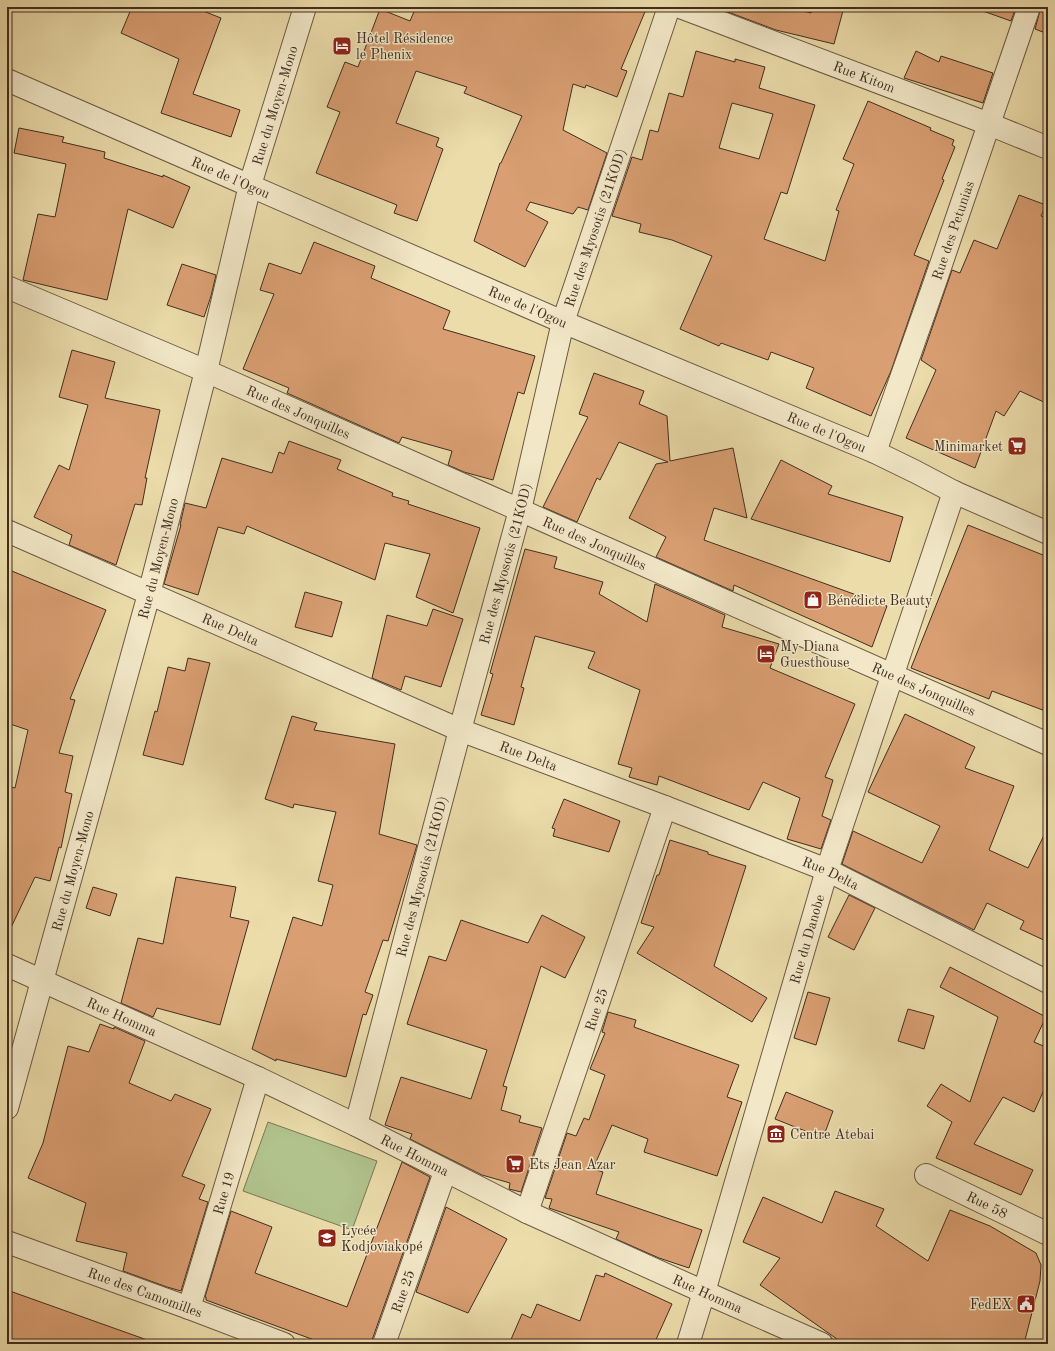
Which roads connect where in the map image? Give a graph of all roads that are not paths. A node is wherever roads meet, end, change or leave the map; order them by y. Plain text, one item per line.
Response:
1 (305, 7) edge
2 (669, 7) edge
3 (680, 7) edge
4 (1029, 7) edge
5 (7, 80) edge
6 (990, 124) junction
7 (1048, 148) edge
8 (250, 185) junction
9 (7, 287) edge
10 (563, 322) junction
11 (206, 371) junction
12 (874, 452) junction
13 (954, 492) junction
14 (520, 510) junction
15 (7, 531) edge
16 (1048, 533) edge
17 (149, 594) junction
18 (893, 676) junction
19 (460, 730) junction
20 (1048, 744) edge
21 (665, 807) junction
22 (827, 870) junction
23 (7, 965) edge
24 (41, 982) junction
25 (1048, 982) edge
26 (258, 1078) junction
27 (7, 1108) edge
28 (356, 1125) junction
29 (445, 1172) junction
30 (926, 1175) dead end
31 (527, 1212) junction
32 (1048, 1234) edge
33 (7, 1242) edge
34 (704, 1292) junction
35 (189, 1308) junction
36 (284, 1344) edge
37 (384, 1344) edge
38 (688, 1344) edge
39 (822, 1344) edge

1 - 8 street, Rue du Moyen-Mono
2 - 10 street, Rue des Myosotis (21KOD)
3 - 6 street, Rue Kitom
4 - 6 street, Rue des Petunias
5 - 8 street, Rue de l'Ogou
6 - 7 street, Rue Kitom
6 - 12 street, Rue des Petunias
8 - 10 street, Rue de l'Ogou
8 - 11 street, Rue du Moyen-Mono
9 - 11 street, Rue des Jonquilles
10 - 12 street, Rue de l'Ogou
10 - 14 street, Rue des Myosotis (21KOD)
11 - 14 street, Rue des Jonquilles
11 - 17 street, Rue du Moyen-Mono
12 - 13 street, Rue de l'Ogou
13 - 16 street, Rue de l'Ogou
13 - 18 street, Rue du Danobe
14 - 18 street, Rue des Jonquilles
14 - 19 street, Rue des Myosotis (21KOD)
15 - 17 street, Rue Delta
17 - 19 street, Rue Delta
17 - 24 street, Rue du Moyen-Mono
18 - 20 street, Rue des Jonquilles
18 - 22 street, Rue du Danobe
19 - 21 street, Rue Delta
19 - 28 street, Rue des Myosotis (21KOD)
21 - 22 street, Rue Delta
21 - 31 street, Rue 25
22 - 25 street, Rue Delta
22 - 34 street, Rue du Danobe
23 - 24 street, Rue Homma
24 - 26 street, Rue Homma
24 - 27 street, Rue du Moyen-Mono
26 - 28 street, Rue Homma
26 - 35 street, Rue 19
28 - 29 street, Rue Homma
29 - 31 street, Rue Homma
29 - 37 street, Rue 25
30 - 32 street, Rue 58
31 - 34 street, Rue Homma
33 - 35 street, Rue des Camomilles
34 - 38 street, Rue du Danobe
34 - 39 street, Rue Homma
35 - 36 street, Rue des Camomilles

